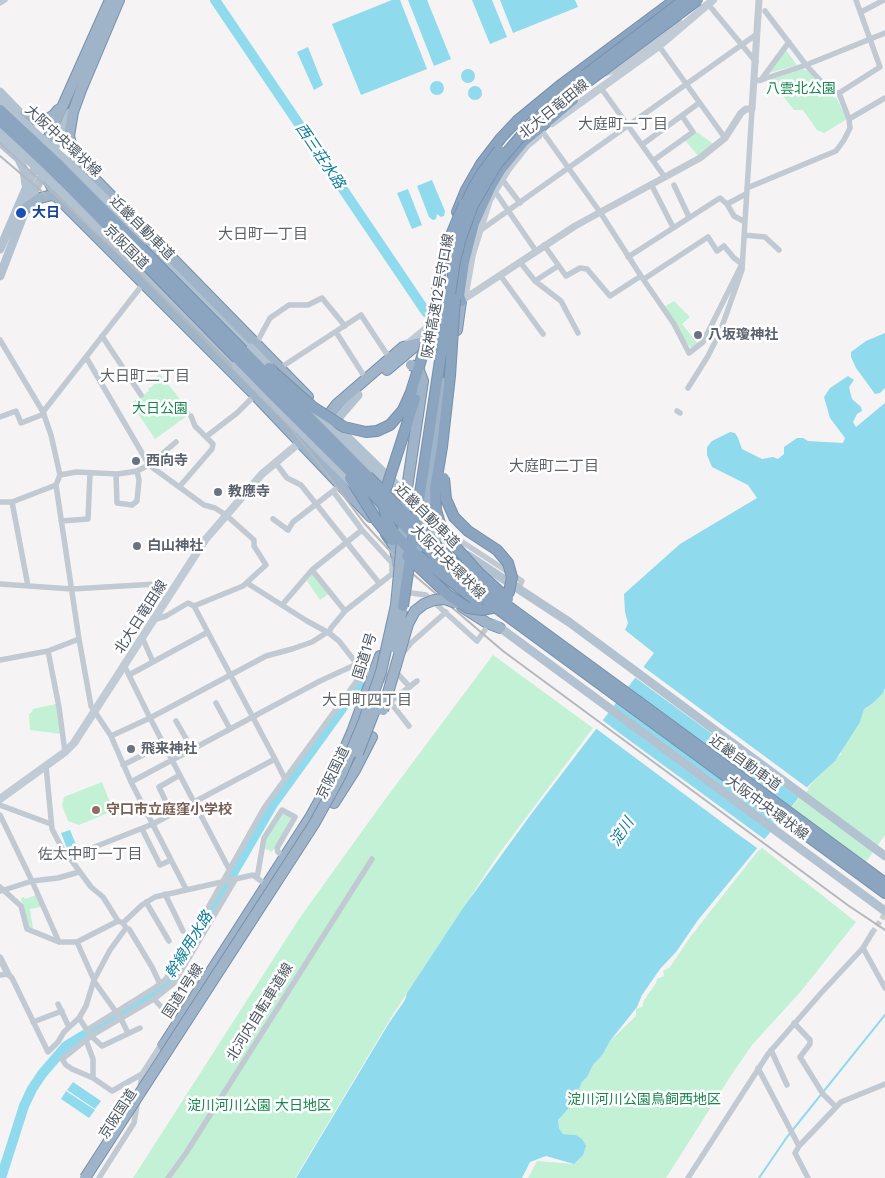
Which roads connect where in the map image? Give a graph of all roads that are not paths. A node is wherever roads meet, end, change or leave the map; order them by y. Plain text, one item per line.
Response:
1 (5, 0) edge
2 (110, 0) edge
3 (119, 0) edge
4 (675, 0) edge
5 (684, 0) edge
6 (759, 0) edge
7 (856, 0) edge
8 (884, 0) edge
9 (706, 1) edge
10 (0, 3) edge
11 (765, 11) dead end
12 (861, 12) junction
13 (885, 33) edge
14 (757, 34) junction
15 (871, 39) junction
16 (644, 40) junction
17 (789, 42) junction
18 (741, 45) junction
19 (659, 46) junction
20 (756, 62) junction
21 (806, 65) junction
22 (757, 81) junction
23 (687, 85) junction
24 (601, 88) junction
25 (81, 90) junction
26 (0, 92) edge
27 (839, 93) junction
28 (885, 98) edge
29 (65, 100) junction
30 (0, 101) edge
31 (699, 103) junction
32 (752, 109) junction
33 (0, 110) edge
34 (0, 115) edge
35 (24, 116) junction
36 (682, 116) junction
37 (849, 119) junction
38 (0, 121) edge
39 (0, 126) edge
40 (629, 126) junction
41 (542, 131) junction
42 (0, 132) edge
43 (725, 138) junction
44 (0, 142) edge
45 (643, 144) junction
46 (19, 159) junction
47 (45, 159) junction
48 (654, 160) junction
49 (83, 167) junction
50 (570, 168) junction
51 (664, 176) junction
52 (501, 178) junction
53 (651, 184) junction
54 (674, 185) dead end
55 (472, 190) junction
56 (494, 190) junction
57 (747, 191) junction
58 (57, 197) junction
59 (520, 203) junction
60 (728, 204) junction
61 (23, 206) junction
62 (509, 211) junction
63 (600, 212) junction
64 (689, 217) junction
65 (745, 222) junction
66 (673, 226) junction
67 (464, 228) junction
68 (478, 232) junction
69 (744, 235) junction
70 (544, 245) junction
71 (0, 249) edge
72 (536, 250) junction
73 (779, 250) dead end
74 (166, 256) junction
75 (628, 256) junction
76 (520, 262) junction
77 (742, 264) junction
78 (558, 266) junction
79 (500, 275) junction
80 (0, 276) edge
81 (642, 277) junction
82 (535, 280) junction
83 (144, 284) junction
84 (193, 284) junction
85 (198, 293) junction
86 (440, 301) junction
87 (461, 301) junction
88 (177, 312) junction
89 (208, 314) junction
90 (441, 321) junction
91 (344, 326) junction
92 (430, 331) junction
93 (336, 332) junction
94 (578, 333) dead end
95 (543, 334) dead end
96 (203, 335) junction
97 (102, 336) junction
98 (0, 340) edge
99 (420, 342) junction
100 (253, 346) junction
101 (403, 347) junction
102 (86, 358) junction
103 (223, 358) junction
104 (447, 362) junction
105 (389, 363) junction
106 (280, 368) junction
107 (366, 379) junction
108 (688, 388) dead end
109 (141, 395) dead end
110 (254, 395) junction
111 (358, 395) junction
112 (309, 399) junction
113 (337, 404) junction
114 (43, 413) junction
115 (190, 416) dead end
116 (0, 417) edge
117 (328, 418) junction
118 (314, 429) junction
119 (207, 436) junction
120 (176, 442) dead end
121 (299, 442) junction
122 (352, 442) junction
123 (442, 447) junction
124 (329, 451) junction
125 (275, 462) junction
126 (149, 465) junction
127 (136, 471) junction
128 (90, 473) junction
129 (116, 474) junction
130 (60, 475) junction
131 (56, 485) junction
132 (180, 486) junction
133 (337, 488) junction
134 (417, 490) junction
135 (352, 495) junction
136 (0, 502) edge
137 (12, 502) junction
138 (316, 504) junction
139 (226, 515) junction
140 (273, 519) dead end
141 (61, 521) junction
142 (441, 529) junction
143 (362, 530) junction
144 (347, 542) junction
145 (477, 563) junction
146 (312, 570) junction
147 (247, 583) junction
148 (379, 583) junction
149 (521, 583) dead end
150 (0, 584) edge
151 (28, 586) junction
152 (451, 587) junction
153 (72, 589) junction
154 (394, 590) junction
155 (458, 600) junction
156 (165, 601) junction
157 (282, 605) junction
158 (400, 605) junction
159 (194, 606) junction
160 (345, 611) junction
161 (446, 612) junction
162 (153, 620) junction
163 (500, 628) joint
164 (485, 630) dead end
165 (208, 632) junction
166 (329, 633) junction
167 (142, 637) junction
168 (79, 639) junction
169 (48, 651) junction
170 (565, 658) junction
171 (0, 660) edge
172 (153, 662) junction
173 (357, 664) junction
174 (124, 665) junction
175 (394, 669) junction
176 (230, 674) junction
177 (369, 674) junction
178 (129, 675) junction
179 (384, 680) junction
180 (417, 681) dead end
181 (616, 685) junction
182 (410, 687) junction
183 (390, 702) junction
184 (216, 703) dead end
185 (94, 712) junction
186 (254, 717) junction
187 (150, 718) junction
188 (176, 721) dead end
189 (409, 726) dead end
190 (230, 730) junction
191 (111, 736) junction
192 (192, 750) junction
193 (65, 752) junction
194 (145, 754) dead end
195 (172, 760) junction
196 (275, 760) junction
197 (123, 764) junction
198 (46, 766) junction
199 (180, 776) junction
200 (285, 779) junction
201 (130, 782) junction
202 (0, 799) edge
203 (194, 802) junction
204 (334, 803) junction
205 (0, 805) edge
206 (148, 814) junction
207 (0, 815) edge
208 (51, 824) junction
209 (153, 824) junction
210 (142, 829) junction
211 (885, 856) edge
212 (69, 857) junction
213 (372, 859) dead end
214 (171, 860) junction
215 (283, 862) junction
216 (229, 869) junction
217 (79, 872) junction
218 (257, 878) junction
219 (234, 880) junction
220 (32, 881) junction
221 (223, 882) junction
222 (885, 883) edge
223 (264, 887) junction
224 (186, 889) junction
225 (1, 890) edge
226 (885, 893) edge
227 (165, 894) junction
228 (146, 902) junction
229 (885, 911) edge
230 (122, 924) junction
231 (183, 931) dead end
232 (872, 933) tunnel mouth
233 (169, 941) dead end
234 (59, 942) junction
235 (77, 942) junction
236 (863, 948) junction
237 (0, 958) edge
238 (4, 975) edge
239 (94, 981) junction
240 (160, 984) junction
241 (885, 988) edge
242 (154, 998) junction
243 (58, 1004) dead end
244 (62, 1011) junction
245 (118, 1014) junction
246 (79, 1018) junction
247 (33, 1022) junction
248 (175, 1022) junction
249 (794, 1023) junction
250 (70, 1026) junction
251 (140, 1028) dead end
252 (128, 1033) junction
253 (88, 1034) junction
254 (771, 1050) junction
255 (758, 1068) junction
256 (142, 1074) junction
257 (93, 1078) junction
258 (885, 1084) edge
259 (787, 1085) dead end
260 (836, 1107) junction
261 (130, 1109) junction
262 (799, 1146) junction
263 (85, 1178) edge
264 (93, 1178) edge
265 (99, 1178) edge
266 (168, 1178) edge
267 (688, 1178) edge
268 (808, 1178) edge

1 - 10 street
2 - 29 highway
3 - 25 highway, 京阪国道
4 - 86 highway, bridge
5 - 55 highway, 阪神高速12号守口線, bridge
6 - 14 street
7 - 12 street
8 - 12 street
9 - 16 highway, 阪神高速12号守口線, bridge
9 - 18 street
9 - 19 main road, 北大日竜田線
9 - 86 main road, 北大日竜田線
11 - 17 street
12 - 15 street
13 - 15 street
14 - 18 street
14 - 20 street
15 - 21 street
15 - 27 street
16 - 67 highway, 阪神高速12号守口線, bridge
16 - 87 highway, bridge
17 - 21 street
17 - 22 street
18 - 20 street
18 - 23 street
19 - 23 street
19 - 24 main road, 北大日竜田線
20 - 22 street
21 - 22 street
21 - 27 street
22 - 32 street
23 - 31 street
23 - 40 street
24 - 40 street
24 - 41 main road, 北大日竜田線
25 - 47 main road
25 - 49 highway, 京阪国道
26 - 35 main road
27 - 37 street
28 - 37 street
29 - 35 highway
29 - 47 highway
30 - 74 main road, 大阪中央環状線, bridge
31 - 36 street
31 - 43 street
32 - 43 street
32 - 57 street
33 - 89 highway, 近畿自動車道, bridge
34 - 47 main road
35 - 47 main road
36 - 45 street
36 - 48 street
37 - 57 street
38 - 124 highway, 近畿自動車道, bridge
39 - 47 main road
40 - 45 street
40 - 50 street
41 - 50 street
41 - 52 main road, 北大日竜田線
42 - 88 main road, bridge
43 - 51 street
44 - 46 main road
45 - 48 street
46 - 47 main road
46 - 61 main road
47 - 49 highway
47 - 58 highway, 京阪国道
47 - 61 main road
47 - 85 main road
47 - 96 main road
48 - 51 street
49 - 74 highway, 京阪国道
50 - 59 street
50 - 63 street
51 - 53 street
52 - 56 main road, 北大日竜田線
52 - 59 street
53 - 63 street
53 - 66 street
54 - 64 street
55 - 92 highway, bridge
55 - 134 highway, 阪神高速12号守口線, bridge
56 - 62 street
56 - 68 main road, 北大日竜田線
57 - 60 street
57 - 65 street
58 - 61 highway
58 - 83 highway, 京阪国道
59 - 62 street
60 - 64 street
60 - 65 street
61 - 71 main road
61 - 80 main road
62 - 68 street
62 - 72 street
63 - 70 street
63 - 75 street
64 - 66 street
65 - 69 street
66 - 75 street
67 - 123 highway, bridge
67 - 134 highway, 阪神高速12号守口線, bridge
68 - 87 main road, 北大日竜田線
69 - 73 street
69 - 77 street
70 - 72 street
70 - 78 street
72 - 76 street
74 - 84 highway, 京阪国道
74 - 84 main road, 大阪中央環状線
75 - 81 street
76 - 79 street
76 - 82 street
77 - 81 street
77 - 81 street
77 - 108 street
78 - 81 street
78 - 82 street
79 - 87 street
79 - 95 street
82 - 94 street
83 - 88 highway, 京阪国道
83 - 97 street
84 - 85 main road, 大阪中央環状線
84 - 100 highway, 京阪国道
85 - 100 main road, 大阪中央環状線
86 - 90 main road, 北大日竜田線
87 - 90 main road
87 - 104 highway, 京阪国道
88 - 96 main road
88 - 103 highway, 京阪国道
89 - 92 highway, bridge
89 - 181 highway, 近畿自動車道, bridge
90 - 99 main road
90 - 101 main road
91 - 93 street
91 - 100 street
91 - 105 street
92 - 170 highway, bridge
93 - 106 street
93 - 107 street
96 - 103 main road, 大阪中央環状線
97 - 102 street
97 - 109 street
98 - 114 street
99 - 101 highway
99 - 104 highway
99 - 105 highway
100 - 106 highway, 京阪国道
100 - 145 main road, 大阪中央環状線, bridge
101 - 105 highway
102 - 114 street
102 - 126 street
103 - 110 highway, 京阪国道
103 - 152 main road, 大阪中央環状線, bridge
104 - 158 highway, 京阪国道, bridge
105 - 107 highway
105 - 111 highway
105 - 158 highway, bridge
106 - 112 highway, 京阪国道
107 - 113 highway
110 - 119 street
110 - 121 highway, 京阪国道
111 - 117 highway
111 - 122 main road
112 - 113 highway
112 - 117 highway, 京阪国道
113 - 117 highway
114 - 116 street
114 - 130 street
115 - 119 street
117 - 118 highway
117 - 122 main road
118 - 121 highway
118 - 155 main road
119 - 132 street
120 - 126 street
121 - 125 main road, 北大日竜田線
121 - 133 highway, 国道1号
122 - 142 main road
123 - 124 highway, bridge
123 - 142 highway, bridge
124 - 170 highway, 近畿自動車道, bridge
125 - 138 street
125 - 139 main road, 北大日竜田線
126 - 127 street
126 - 132 street
127 - 129 street
127 - 129 street
128 - 129 street
128 - 130 street
128 - 141 street
130 - 131 street
131 - 137 street
131 - 141 street
132 - 139 street
133 - 135 highway, 国道1号
133 - 138 street
133 - 143 street
134 - 158 highway, bridge
135 - 152 highway
135 - 154 highway, 国道1号
136 - 137 street
137 - 151 street
138 - 140 street
138 - 144 street
139 - 147 street
139 - 156 main road, 北大日竜田線
141 - 153 street
142 - 145 main road
142 - 149 street
142 - 181 highway, bridge
143 - 144 street
143 - 148 street
144 - 146 street
144 - 148 street
145 - 211 main road, 大阪中央環状線
146 - 157 street
146 - 160 street
147 - 157 street
147 - 159 street
148 - 160 street
150 - 151 street
151 - 153 street
152 - 155 main road, 大阪中央環状線
153 - 156 street
153 - 168 street
154 - 161 street
154 - 177 highway, 国道1号
155 - 163 highway
155 - 204 highway, bridge
156 - 162 main road, 北大日竜田線
157 - 166 street
158 - 204 highway, 京阪国道, bridge
158 - 261 highway, 京阪国道, bridge
159 - 162 street
159 - 165 street
160 - 166 street
161 - 164 street
161 - 175 street
162 - 167 main road, 北大日竜田線
163 - 229 main road, 大阪中央環状線
165 - 172 street
165 - 176 street
166 - 173 street
166 - 176 street
167 - 172 street
167 - 174 main road, 北大日竜田線
168 - 169 street
168 - 185 street
169 - 171 street
169 - 193 street
170 - 226 highway, 近畿自動車道, bridge
172 - 178 street
173 - 177 street
173 - 186 street
174 - 178 street
174 - 185 main road, 北大日竜田線
175 - 179 street
175 - 182 street
176 - 186 street
176 - 187 street
177 - 179 street
177 - 200 street
177 - 215 highway, 国道1号
178 - 187 street
179 - 183 street
180 - 182 street
181 - 222 highway, 近畿自動車道, bridge
182 - 183 street
183 - 189 street
184 - 190 street
185 - 191 street
185 - 193 main road, 北大日竜田線
186 - 190 street
186 - 196 street
187 - 191 street
187 - 195 street
188 - 192 street
190 - 192 street
191 - 197 street
192 - 195 street
193 - 198 main road, 北大日竜田線
194 - 197 street
195 - 199 street
195 - 201 street
196 - 200 street
196 - 203 street
197 - 201 street
198 - 202 main road, 北大日竜田線
198 - 208 street
199 - 203 street
199 - 206 street
200 - 216 street
201 - 206 street
203 - 209 street
203 - 216 street
204 - 264 highway, 京阪国道
205 - 208 street
206 - 209 street
207 - 220 street
208 - 212 street
209 - 210 street
209 - 214 street
210 - 212 street
210 - 214 street
212 - 217 street
213 - 266 street, 北河内自転車道線
214 - 224 street
215 - 218 street
215 - 223 highway, 国道1号
216 - 221 street
217 - 220 street
217 - 230 street
218 - 219 street
218 - 223 street
219 - 221 street
219 - 242 street
220 - 225 street
220 - 234 street
221 - 224 street
221 - 240 street
223 - 248 street
223 - 261 highway, 国道1号線, bridge
224 - 227 street
225 - 234 street
227 - 228 street
227 - 231 street
228 - 230 street
228 - 233 street
230 - 235 street
230 - 239 street
230 - 240 street
232 - 236 street
234 - 235 street
235 - 239 street
236 - 241 street
236 - 249 street
237 - 238 street
238 - 247 street
239 - 245 street
239 - 246 street
240 - 245 street
242 - 245 street
242 - 248 street
243 - 244 street
244 - 247 street
244 - 250 street
245 - 252 street
245 - 253 street
246 - 250 street
246 - 253 street
247 - 250 street
248 - 256 street
249 - 254 street
249 - 260 street
251 - 252 street
252 - 253 street
253 - 257 street
253 - 257 street
254 - 255 street
254 - 259 street
255 - 262 street
255 - 267 street
256 - 257 street
256 - 265 street
258 - 260 street
260 - 262 street
261 - 263 highway, 京阪国道, bridge
262 - 268 street

